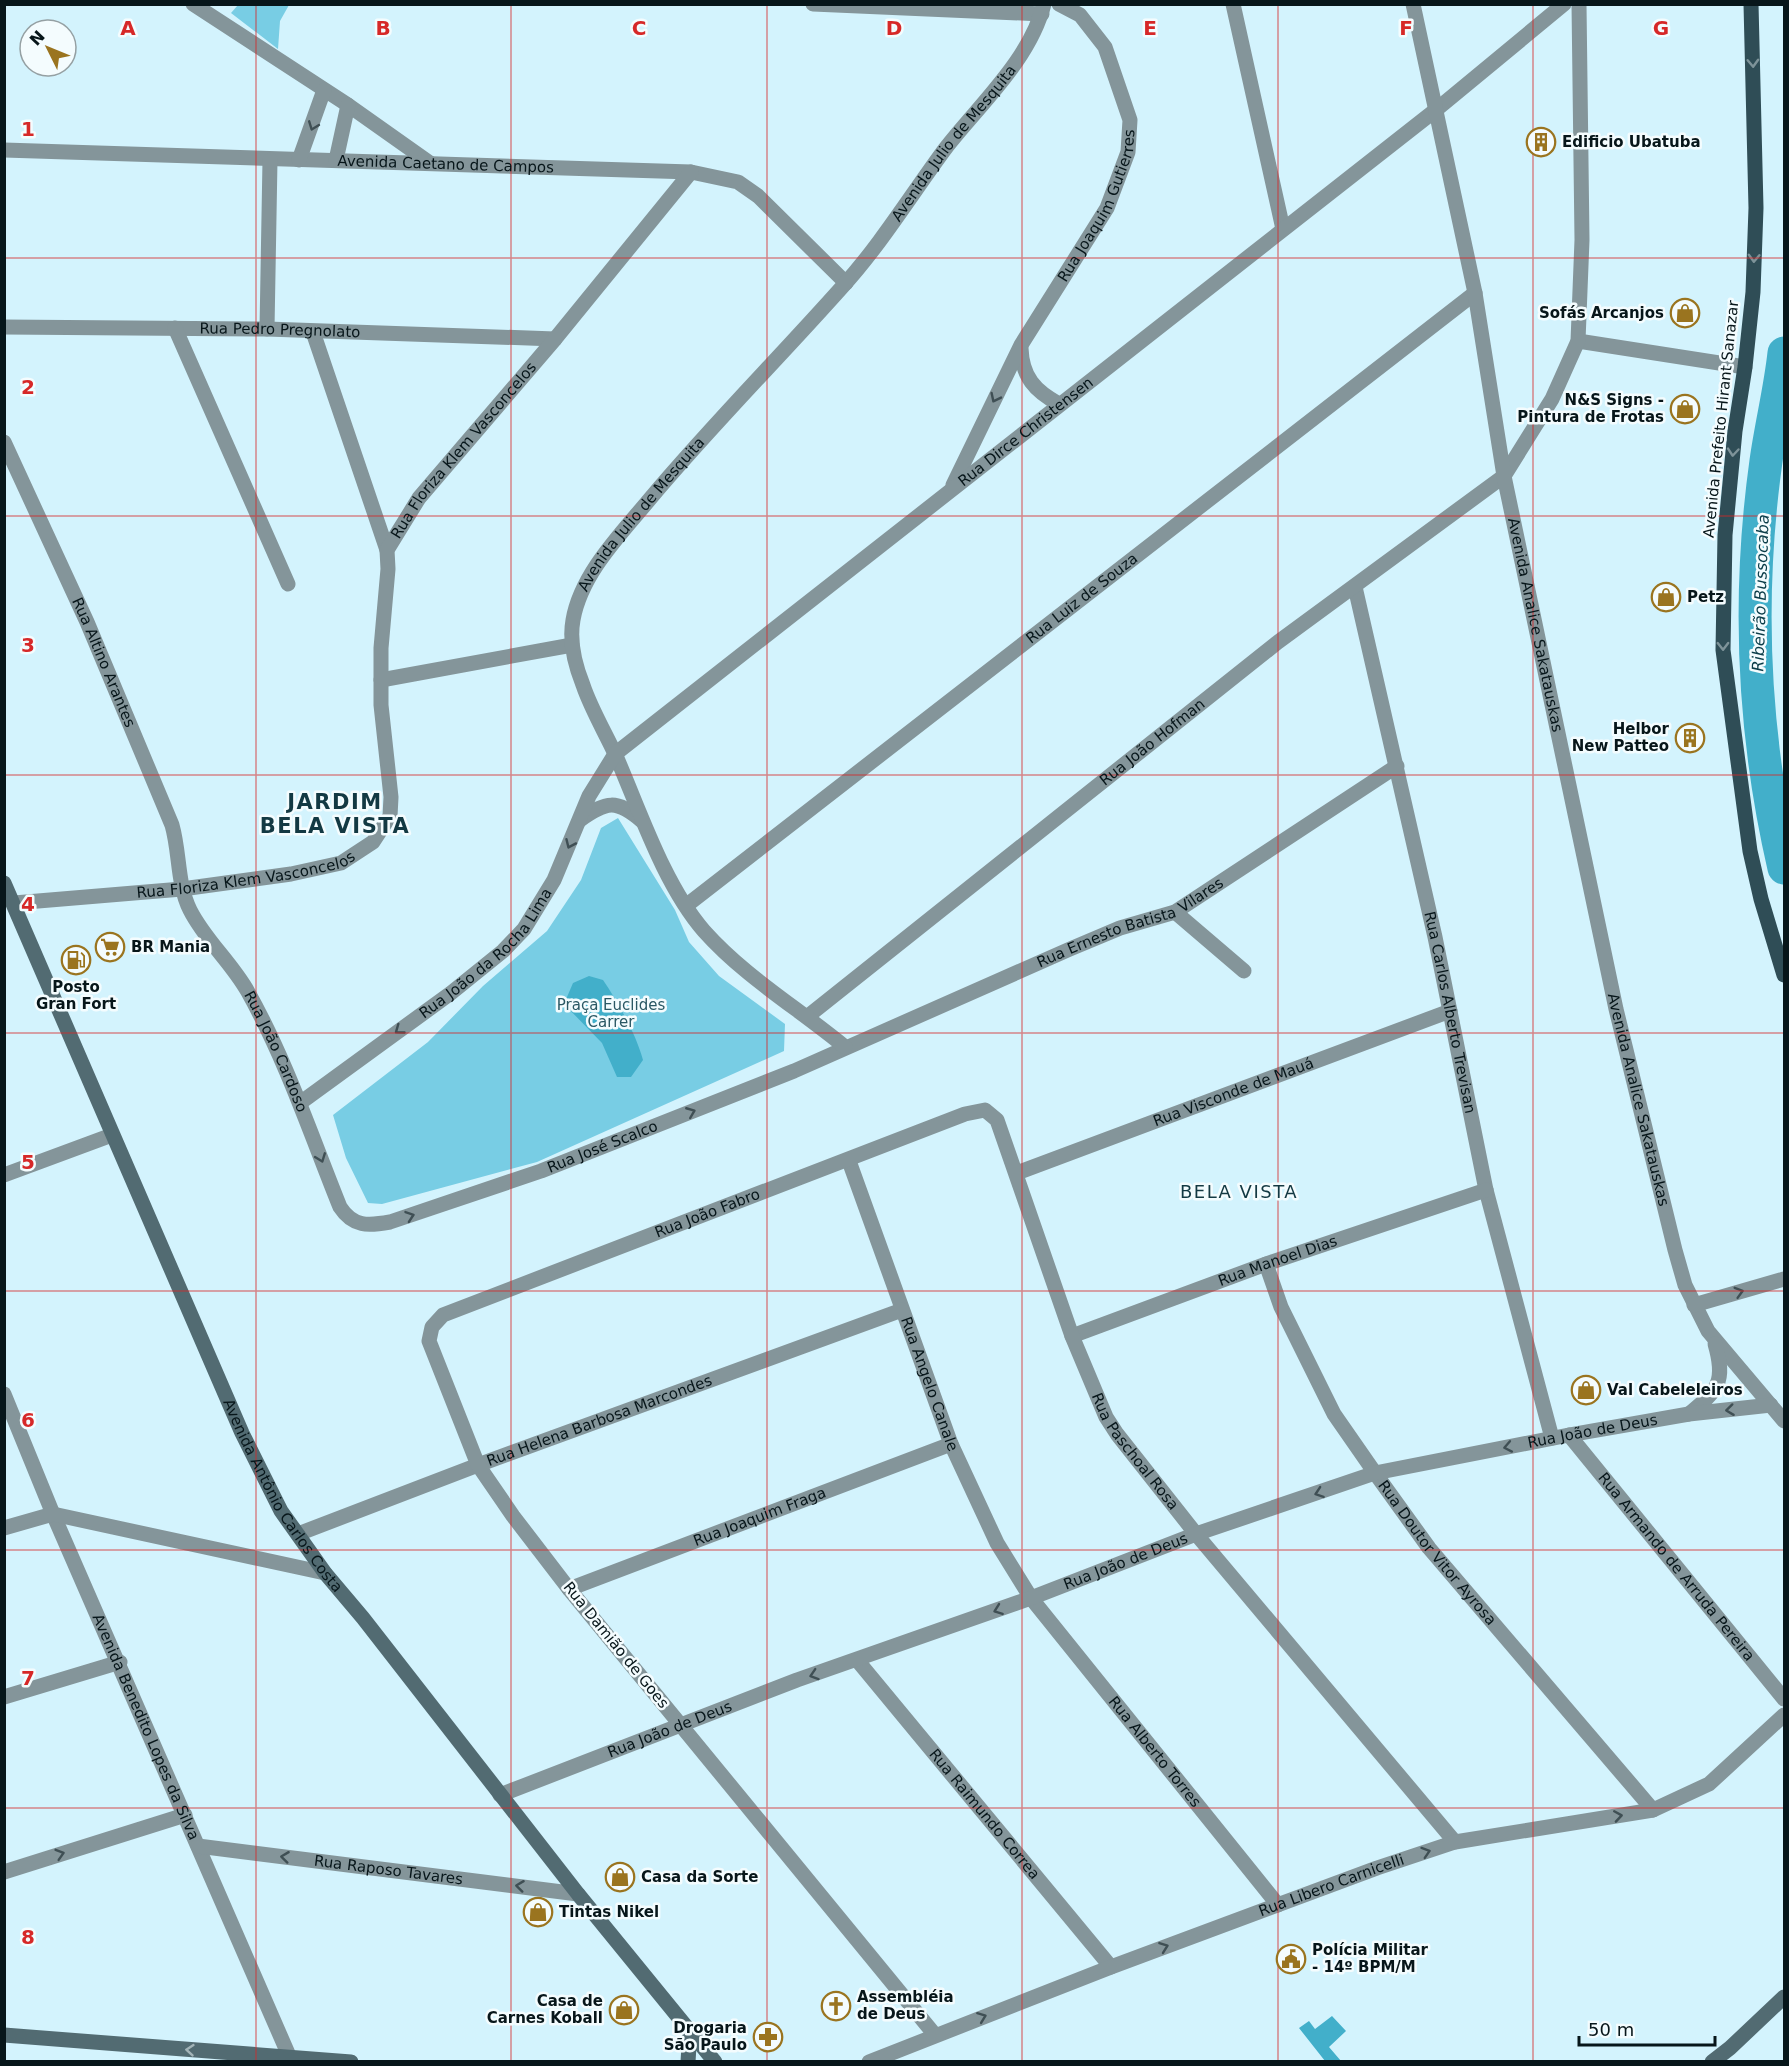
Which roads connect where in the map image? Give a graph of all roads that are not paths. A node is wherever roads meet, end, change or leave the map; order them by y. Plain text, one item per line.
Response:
1 (193, 4) edge
2 (813, 4) edge
3 (1059, 4) edge
4 (1233, 4) edge
5 (1413, 4) edge
6 (1563, 4) edge
7 (1579, 4) edge
8 (1751, 4) edge
9 (1043, 9) edge
10 (324, 90) junction
11 (348, 105) junction
12 (1437, 109) junction
13 (4, 150) edge
14 (270, 160) junction
15 (299, 160) junction
16 (336, 160) junction
17 (430, 163) junction
18 (691, 172) junction
19 (1283, 229) junction
20 (846, 283) junction
21 (1475, 293) junction
22 (4, 327) edge
23 (175, 328) junction
24 (267, 328) junction
25 (313, 332) junction
26 (555, 339) junction
27 (1578, 341) junction
28 (1021, 345) junction
29 (1745, 367) junction
30 (1059, 404) junction
31 (4, 441) edge
32 (1504, 476) junction
33 (952, 488) junction
34 (387, 550) junction
35 (288, 584) dead end
36 (1355, 587) junction
37 (572, 645) junction
38 (381, 680) junction
39 (615, 754) junction
40 (1397, 766) junction
41 (580, 820) junction
42 (644, 823) junction
43 (4, 883) edge
44 (182, 889) junction
45 (14, 903) junction
46 (687, 905) junction
47 (1175, 912) junction
48 (1244, 971) dead end
49 (1785, 975) edge
50 (1450, 1011) junction
51 (807, 1016) junction
52 (845, 1047) junction
53 (300, 1104) junction
54 (997, 1120) joint
55 (112, 1136) junction
56 (849, 1161) junction
57 (1017, 1173) junction
58 (4, 1176) edge
59 (1486, 1190) junction
60 (353, 1222) joint
61 (1266, 1264) junction
62 (1785, 1279) edge
63 (1694, 1305) junction
64 (902, 1310) junction
65 (1072, 1336) junction
66 (429, 1341) joint
67 (1714, 1341) junction
68 (4, 1394) edge
69 (1771, 1405) junction
70 (1689, 1414) junction
71 (1785, 1421) edge
72 (1569, 1435) junction
73 (1552, 1438) junction
74 (951, 1444) junction
75 (478, 1465) junction
76 (1375, 1473) junction
77 (53, 1514) junction
78 (4, 1528) edge
79 (298, 1534) junction
80 (1196, 1534) junction
81 (325, 1573) junction
82 (569, 1588) junction
83 (1030, 1598) junction
84 (857, 1660) junction
85 (120, 1662) junction
86 (4, 1697) edge
87 (1785, 1699) edge
88 (1785, 1715) edge
89 (680, 1723) junction
90 (500, 1795) junction
91 (1653, 1810) junction
92 (185, 1815) junction
93 (1455, 1842) junction
94 (198, 1846) junction
95 (4, 1872) edge
96 (578, 1894) junction
97 (1278, 1905) junction
98 (1111, 1967) junction
99 (1785, 1997) edge
100 (690, 2029) junction
101 (4, 2035) edge
102 (935, 2035) junction
103 (289, 2060) edge
104 (351, 2061) edge
105 (688, 2061) edge
106 (715, 2061) edge
107 (869, 2061) edge
108 (1712, 2061) edge

1 - 10 street
2 - 9 street
3 - 28 street, Rua Joaquim Gutierres
4 - 19 street
5 - 12 street, Avenida Analice Sakatauskas
6 - 12 street, Rua Dirce Christensen
7 - 27 street
8 -> 29 main road, Avenida Prefeito Hirant Sanazar
9 - 20 street, Avenida Julio de Mesquita
10 - 11 street
10 -> 15 street
11 - 16 street
11 - 17 street
12 - 19 street, Rua Dirce Christensen
12 - 21 street, Avenida Analice Sakatauskas
13 - 14 street, Avenida Caetano de Campos
14 - 15 street, Avenida Caetano de Campos
14 - 24 street
15 - 16 street, Avenida Caetano de Campos
16 - 17 street, Avenida Caetano de Campos
17 - 18 street, Avenida Caetano de Campos
18 - 20 street, Avenida Caetano de Campos
18 - 26 street, Rua Floriza Klem Vasconcelos
19 - 30 street, Rua Dirce Christensen
20 - 37 street, Avenida Julio de Mesquita
21 - 32 street, Avenida Analice Sakatauskas
21 - 46 street, Rua Luiz de Souza
22 - 23 street, Rua Pedro Pregnolato
23 - 24 street, Rua Pedro Pregnolato
23 - 35 street
24 - 25 street, Rua Pedro Pregnolato
25 - 26 street, Rua Pedro Pregnolato
25 - 34 street
26 - 34 street, Rua Floriza Klem Vasconcelos
27 - 29 street
27 - 32 street
28 - 30 street
28 -> 33 street, Rua Joaquim Gutierres
29 -> 49 main road, Avenida Prefeito Hirant Sanazar
30 - 33 street, Rua Dirce Christensen
31 - 44 street, Rua Altino Arantes
32 - 36 street, Rua João Hofman
32 - 63 street, Avenida Analice Sakatauskas
33 - 39 street, Rua Dirce Christensen
34 - 38 street, Rua Floriza Klem Vasconcelos
36 - 40 street, Rua Carlos Alberto Trevisan
36 - 51 street, Rua João Hofman
37 - 38 street
37 - 39 street, Avenida Julio de Mesquita
38 - 44 street, Rua Floriza Klem Vasconcelos
39 - 41 street, Rua João da Rocha Lima
39 - 42 street, Avenida Julio de Mesquita
40 - 47 street, Rua Ernesto Batista Vilares
40 - 50 street, Rua Carlos Alberto Trevisan
41 - 42 street
41 -> 53 street, Rua João da Rocha Lima
42 - 46 street, Avenida Julio de Mesquita
43 - 45 main road, Avenida Antônio Carlos Costa
44 - 45 street, Rua Floriza Klem Vasconcelos
44 - 53 street, Rua João Cardoso
45 - 55 main road, Avenida Antônio Carlos Costa
46 - 51 street, Avenida Julio de Mesquita
47 - 48 street
47 - 52 street, Rua Ernesto Batista Vilares
50 - 57 street, Rua Visconde de Mauá
50 - 59 street, Rua Carlos Alberto Trevisan
51 - 52 street, Avenida Julio de Mesquita
60 -> 52 street, Rua José Scalco
53 -> 60 street, Rua João Cardoso
54 - 56 street, Rua João Fabro
54 - 57 street, Rua Paschoal Rosa
55 - 58 street
55 - 79 main road, Avenida Antônio Carlos Costa
56 - 64 street, Rua Angelo Canale
56 - 66 street, Rua João Fabro
57 - 65 street, Rua Paschoal Rosa
59 - 61 street, Rua Manoel Dias
59 - 73 street, Rua Carlos Alberto Trevisan
61 - 65 street, Rua Manoel Dias
61 - 76 street, Rua Doutor Vitor Ayrosa
63 -> 62 street
63 - 67 street, Avenida Analice Sakatauskas
64 - 74 street, Rua Angelo Canale
64 - 75 street, Rua Helena Barbosa Marcondes
65 - 80 street, Rua Paschoal Rosa
66 - 75 street, Rua Damião de Goes
67 - 69 street, Avenida Analice Sakatauskas
67 - 70 street, Avenida Analice Sakatauskas
68 - 77 street, Avenida Benedito Lopes da Silva
69 -> 70 street, Rua João de Deus
69 - 71 street, Avenida Analice Sakatauskas
70 - 72 street, Rua João de Deus
72 - 73 street, Rua João de Deus
72 - 87 street, Rua Armando de Arruda Pereira
73 -> 76 street, Rua João de Deus
74 - 82 street, Rua Joaquim Fraga
74 - 83 street, Rua Angelo Canale
75 - 79 street, Rua Helena Barbosa Marcondes
75 - 82 street, Rua Damião de Goes
76 -> 80 street, Rua João de Deus
76 - 91 street, Rua Doutor Vitor Ayrosa
77 - 78 street
77 - 81 street
77 - 85 street, Avenida Benedito Lopes da Silva
79 - 81 main road, Avenida Antônio Carlos Costa
80 - 83 street, Rua João de Deus
80 - 93 street, Rua Paschoal Rosa
81 - 90 main road, Avenida Antônio Carlos Costa
82 - 89 street, Rua Damião de Goes
83 -> 84 street, Rua João de Deus
83 - 97 street, Rua Alberto Torres
84 -> 89 street, Rua João de Deus
84 - 98 street, Rua Raimundo Correa
85 - 86 street
85 - 92 street, Avenida Benedito Lopes da Silva
88 - 91 street, Rua Libero Carnicelli
89 - 90 street, Rua João de Deus
89 - 102 street, Rua Damião de Goes
90 - 96 main road, Avenida Antônio Carlos Costa
93 -> 91 street, Rua Libero Carnicelli
92 - 94 street, Avenida Benedito Lopes da Silva
95 -> 92 street
97 -> 93 street, Rua Libero Carnicelli
96 -> 94 street, Rua Raposo Tavares
94 - 103 street, Avenida Benedito Lopes da Silva
96 - 100 main road, Avenida Antônio Carlos Costa
98 -> 97 street, Rua Libero Carnicelli
102 -> 98 street, Rua Libero Carnicelli
99 - 108 main road
100 - 105 main road
100 - 106 main road, Avenida Antônio Carlos Costa
103 -> 101 main road
102 - 107 street, Rua Libero Carnicelli
103 - 104 main road

